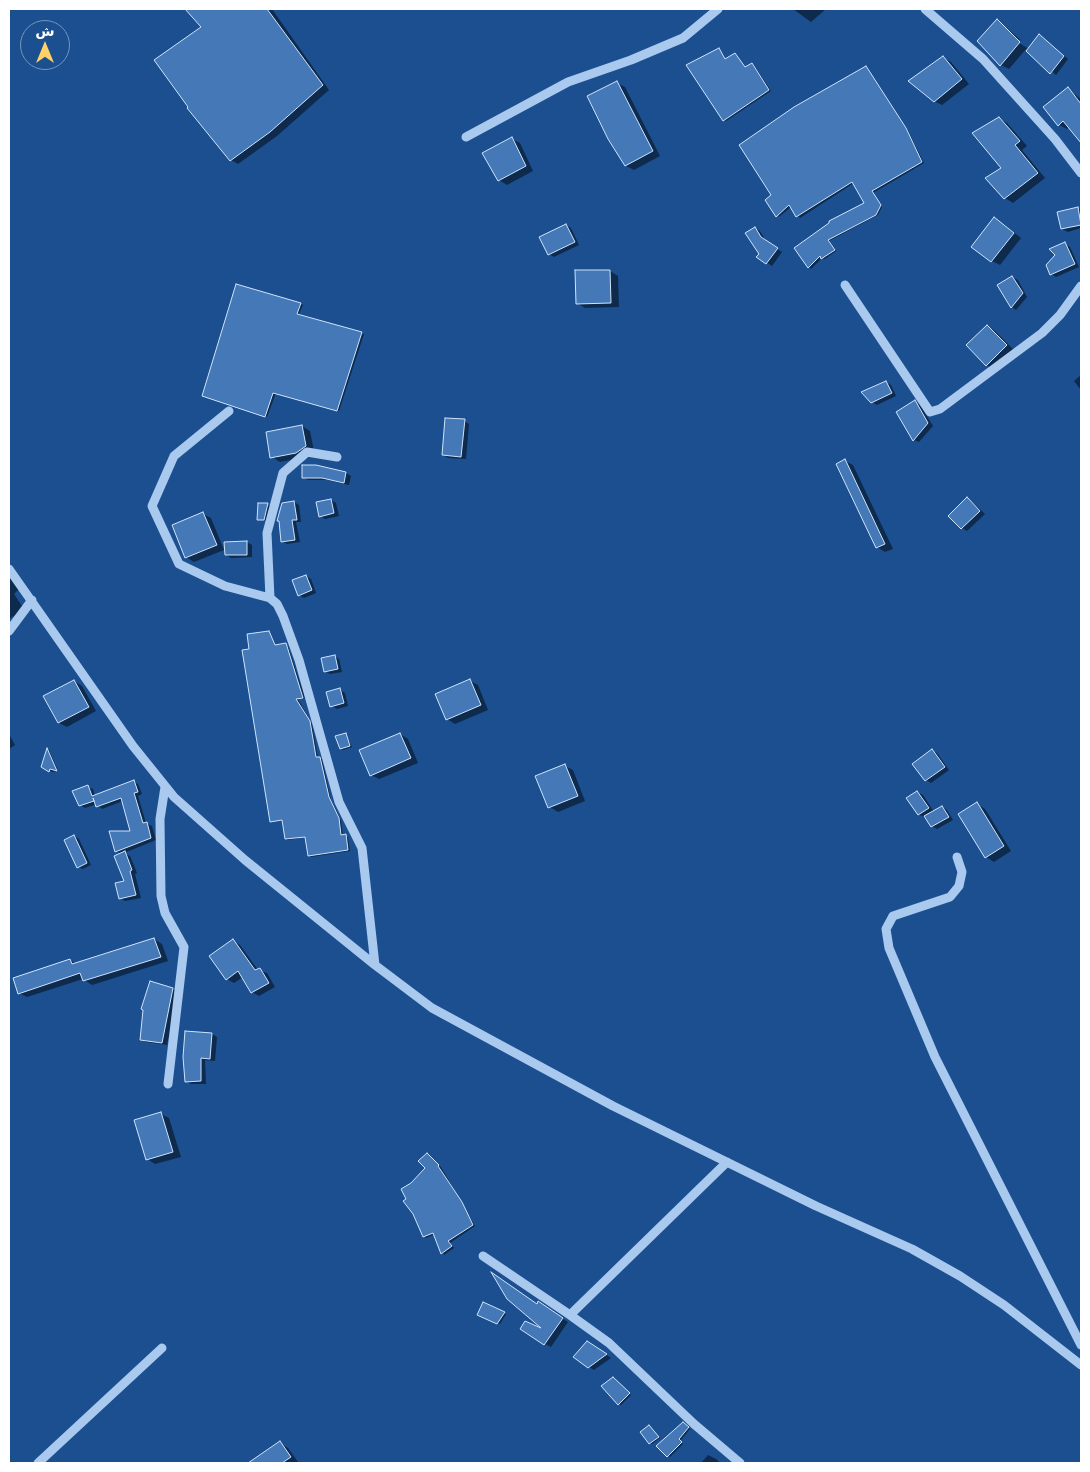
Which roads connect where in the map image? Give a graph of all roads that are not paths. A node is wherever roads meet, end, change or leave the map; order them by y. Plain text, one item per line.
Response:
1 (718, 9) edge
2 (925, 9) edge
3 (466, 136) dead end
4 (1081, 173) edge
5 (845, 285) dead end
6 (1081, 286) edge
7 (229, 412) dead end
8 (337, 458) dead end
9 (9, 569) edge
10 (270, 598) junction
11 (32, 600) junction
12 (9, 631) edge
13 (165, 787) junction
14 (957, 857) dead end
15 (375, 965) junction
16 (168, 1084) dead end
17 (727, 1162) junction
18 (483, 1256) dead end
19 (570, 1315) junction
20 (1081, 1345) edge
21 (162, 1348) dead end
22 (1081, 1365) edge
23 (38, 1463) edge
24 (740, 1463) edge

1 - 3 street
2 - 4 street
5 - 6 street
7 - 10 street
8 - 10 street
9 - 11 street
10 - 15 street
11 - 12 street
11 - 13 street
13 - 15 street
13 - 16 street
14 - 20 street
15 - 17 street
17 - 19 street
17 - 22 street
18 - 19 street
19 - 24 street
21 - 23 street

